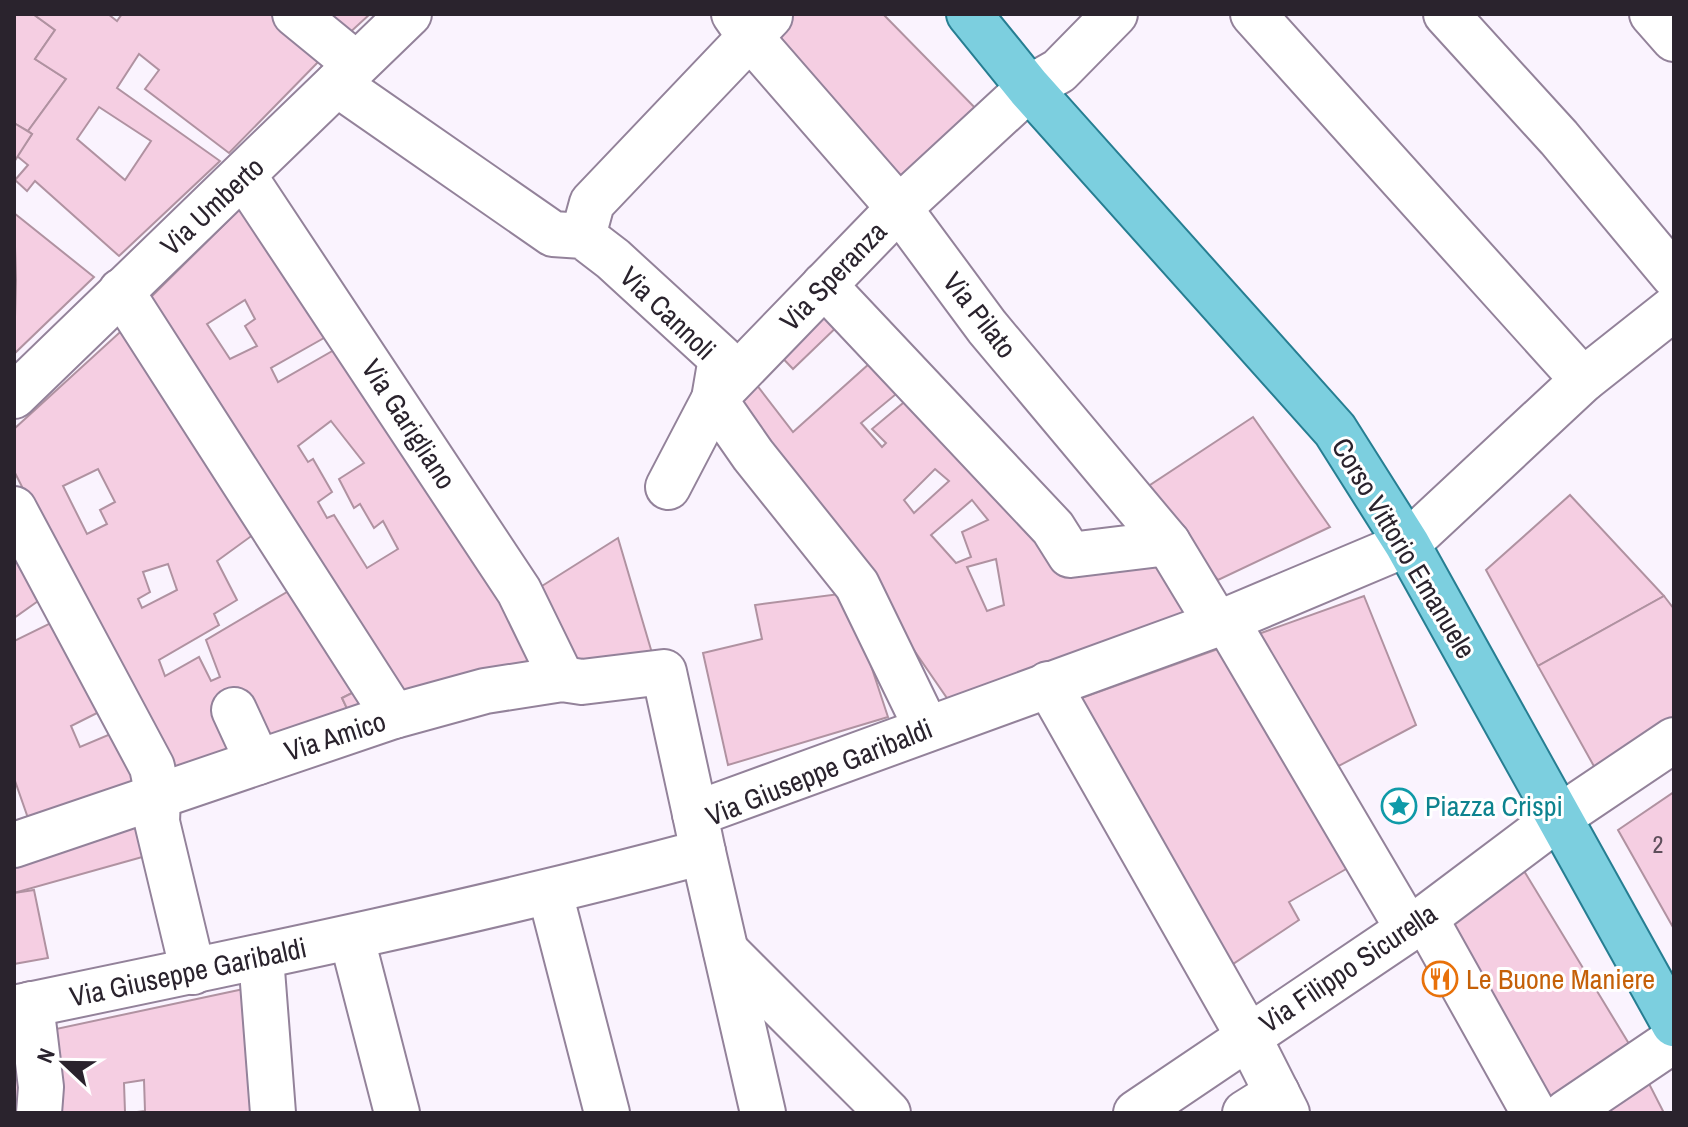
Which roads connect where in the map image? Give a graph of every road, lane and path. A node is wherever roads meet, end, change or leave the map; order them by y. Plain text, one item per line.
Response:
1 (295, 14) edge
2 (409, 14) edge
3 (969, 14) edge
4 (1115, 14) edge
5 (1253, 14) edge
6 (1446, 14) edge
7 (1652, 14) edge
8 (752, 22) edge
9 (1674, 39) edge
10 (347, 74) junction
11 (1029, 88) junction
12 (244, 176) junction
13 (899, 208) junction
14 (583, 236) junction
15 (1674, 276) edge
16 (824, 285) junction
17 (121, 291) junction
18 (1674, 308) edge
19 (1583, 380) junction
20 (14, 396) edge
21 (714, 399) junction
22 (668, 487) dead end
23 (14, 509) edge
24 (1168, 543) junction
25 (1407, 544) junction
26 (1221, 622) junction
27 (562, 679) junction
28 (1048, 684) junction
29 (234, 710) dead end
30 (394, 716) junction
31 (927, 729) junction
32 (1674, 740) edge
33 (258, 762) junction
34 (158, 796) junction
35 (1558, 818) junction
36 (699, 833) junction
37 (14, 845) edge
38 (550, 893) junction
39 (1416, 923) junction
40 (352, 939) junction
41 (726, 951) junction
42 (261, 957) junction
43 (193, 972) junction
44 (23, 1006) edge
45 (1674, 1024) edge
46 (1248, 1036) junction
47 (1674, 1040) edge
48 (1270, 1106) edge
49 (39, 1113) edge
50 (273, 1113) edge
51 (397, 1113) edge
52 (607, 1113) edge
53 (763, 1113) edge
54 (888, 1113) edge
55 (1136, 1113) edge
56 (1534, 1113) edge
57 (1566, 1113) edge

1 - 10 street, Via Cannoli
2 - 10 street, Via Umberto
3 - 11 main road, Corso Vittorio Emanuele
4 - 11 street, Via Speranza
5 - 19 street
6 - 15 street
7 - 9 street
8 - 13 street, Via Pilato
8 - 14 street
10 - 12 street, Via Umberto
10 - 14 street, Via Cannoli
11 - 13 street, Via Speranza
11 - 25 main road, Corso Vittorio Emanuele
12 - 17 street, Via Umberto
12 - 27 street, Via Garigliano
13 - 16 street, Via Speranza
13 - 24 street, Via Pilato
14 - 21 street, Via Cannoli
16 - 21 street, Via Speranza
16 - 24 street
17 - 20 street, Via Umberto
17 - 30 street
18 - 19 street
19 - 25 street
21 - 22 street, Via Speranza
21 - 31 street, Via Cannoli
23 - 34 street
24 - 26 street, Via Pilato
25 - 26 street, Via Giuseppe Garibaldi
25 - 35 main road, Corso Vittorio Emanuele
26 - 28 street, Via Giuseppe Garibaldi
26 - 39 street, Via Pilato
27 - 30 street, Via Amico
27 - 36 street, Via Amico
28 - 31 street, Via Giuseppe Garibaldi
28 - 46 street
29 - 33 street
30 - 33 street, Via Amico
31 - 36 street, Via Giuseppe Garibaldi
32 - 35 street, Via Filippo Sicurella
33 - 34 street, Via Amico
34 - 37 street, Via Amico
34 - 43 street
35 - 39 street, Via Filippo Sicurella
35 - 45 main road, Corso Vittorio Emanuele
36 - 38 street, Via Giuseppe Garibaldi
36 - 41 street
38 - 40 street, Via Giuseppe Garibaldi
38 - 52 street
39 - 46 street, Via Filippo Sicurella
39 - 56 street, Via Pilato
40 - 42 street, Via Giuseppe Garibaldi
40 - 51 street
41 - 53 street
41 - 54 street
42 - 43 street, Via Giuseppe Garibaldi
42 - 50 street
43 - 44 street, Via Giuseppe Garibaldi
44 - 49 street
46 - 48 street
46 - 55 street, Via Filippo Sicurella
47 - 57 street

